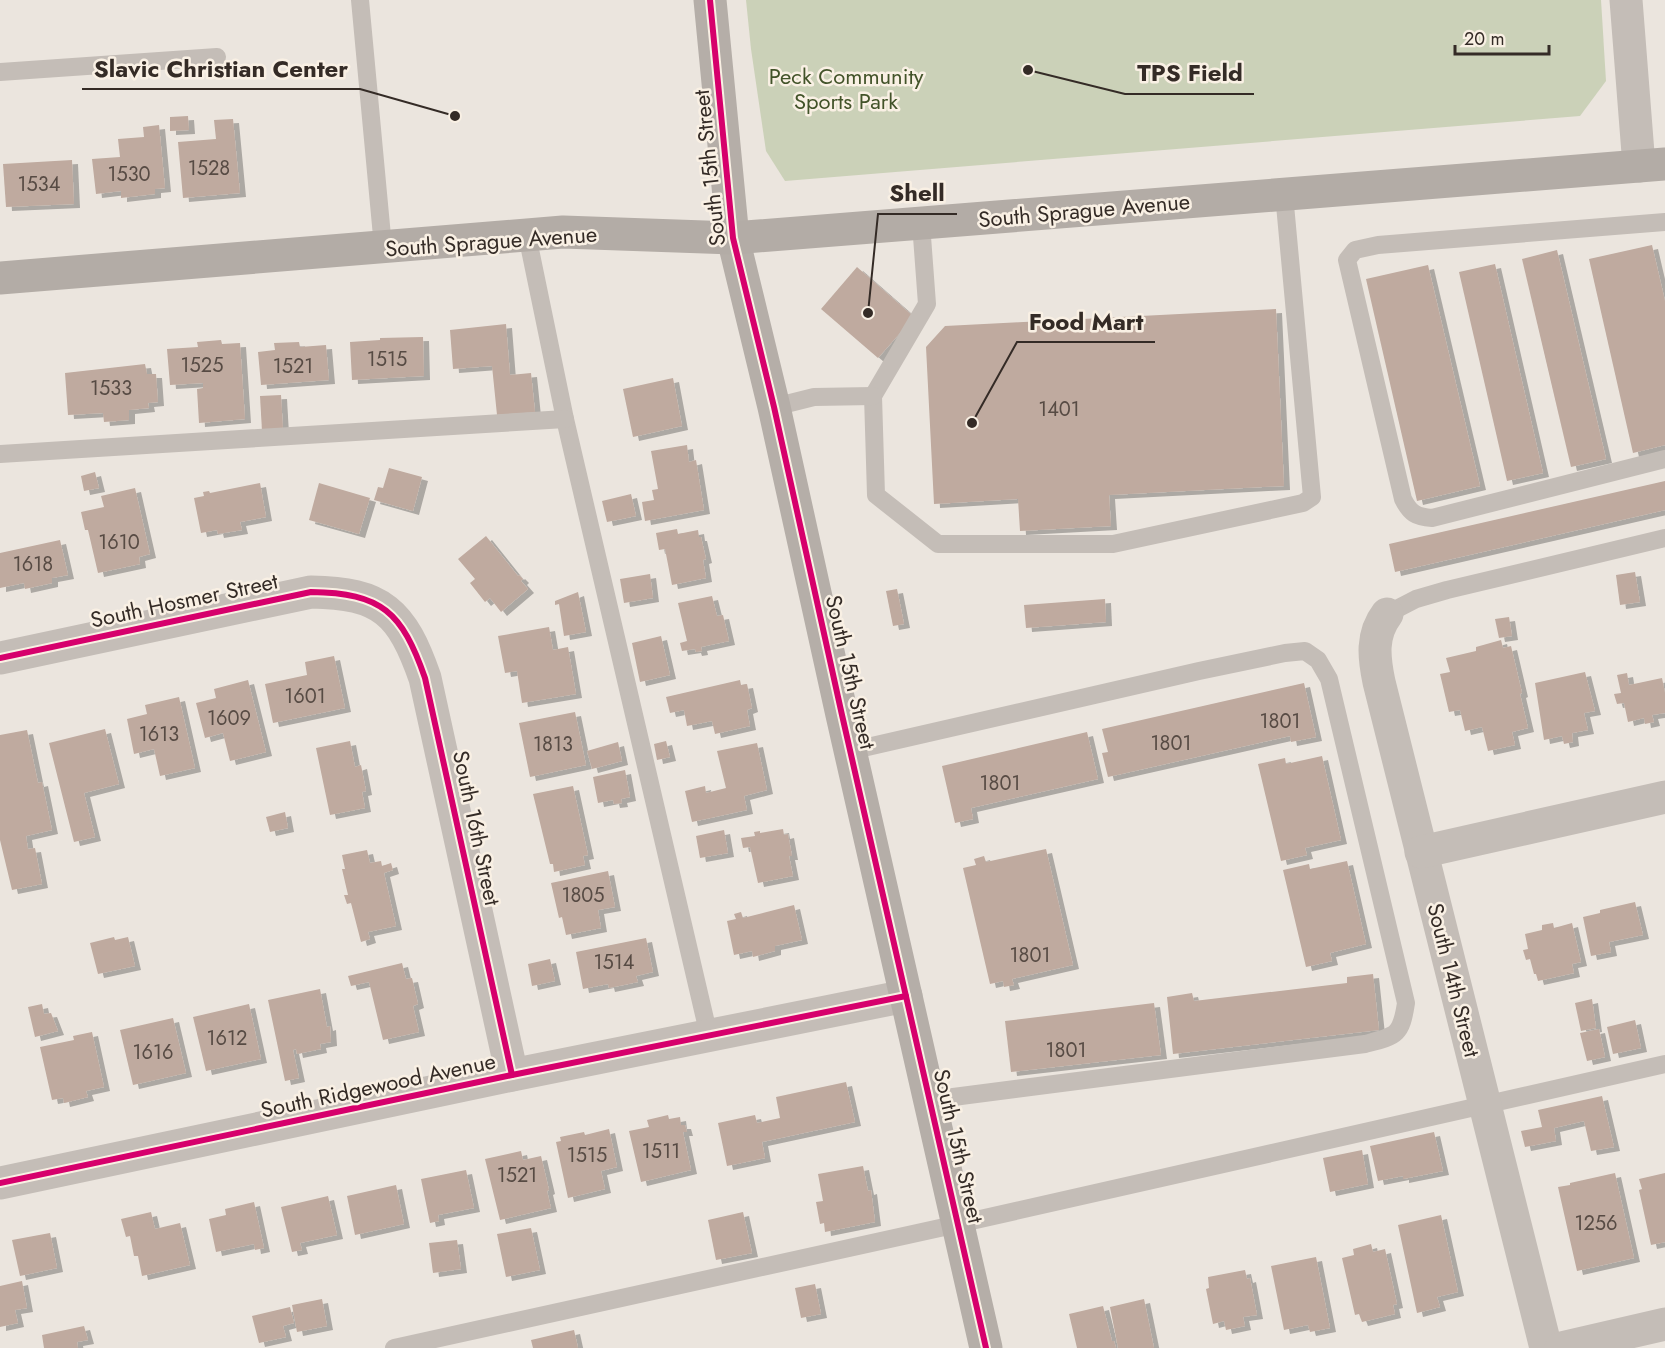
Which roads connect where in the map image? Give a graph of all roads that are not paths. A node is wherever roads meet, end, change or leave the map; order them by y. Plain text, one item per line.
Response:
1 (360, 0) edge
2 (710, 0) edge
3 (1626, 0) edge
4 (217, 57) dead end
5 (0, 72) edge
6 (1652, 165) edge
7 (1284, 194) junction
8 (1665, 222) edge
9 (921, 223) junction
10 (527, 235) junction
11 (733, 238) junction
12 (383, 247) junction
13 (0, 278) edge
14 (873, 396) junction
15 (774, 407) junction
16 (565, 418) junction
17 (0, 454) edge
18 (1665, 459) edge
19 (1665, 538) edge
20 (377, 602) joint
21 (1388, 614) joint
22 (0, 658) edge
23 (850, 751) junction
24 (1665, 797) edge
25 (1421, 852) junction
26 (906, 996) junction
27 (709, 1036) junction
28 (1665, 1064) edge
29 (512, 1075) junction
30 (930, 1100) junction
31 (1485, 1105) junction
32 (0, 1183) edge
33 (958, 1224) junction
34 (1665, 1324) edge
35 (394, 1348) edge
36 (986, 1348) edge
37 (1546, 1348) edge
38 (1561, 1348) edge

1 - 12 lane
2 - 11 street, South 15th Street
3 - 6 street
4 - 5 lane
6 - 7 main road, South Sprague Avenue
7 - 9 main road, South Sprague Avenue
7 - 14 lane
8 - 18 lane
9 - 11 main road, South Sprague Avenue
9 - 14 lane
10 - 11 main road, South Sprague Avenue
10 - 12 main road, South Sprague Avenue
10 - 16 lane
11 - 15 street, South 15th Street
12 - 13 main road, South Sprague Avenue
14 - 15 lane
15 - 23 street, South 15th Street
16 - 17 lane
16 - 27 lane
19 - 21 lane
20 - 22 street, South Hosmer Street
20 - 29 street, South 16th Street
21 - 25 street, South 14th Street
23 - 26 street, South 15th Street
23 - 30 lane
24 - 25 street
25 - 31 street, South 14th Street
26 - 27 street, South Ridgewood Avenue
26 - 30 street, South 15th Street
27 - 29 street, South Ridgewood Avenue
28 - 31 lane
29 - 32 street, South Ridgewood Avenue
30 - 33 street, South 15th Street
31 - 33 lane
31 - 37 street, South 14th Street
33 - 35 lane
33 - 36 street, South 15th Street
34 - 38 street

